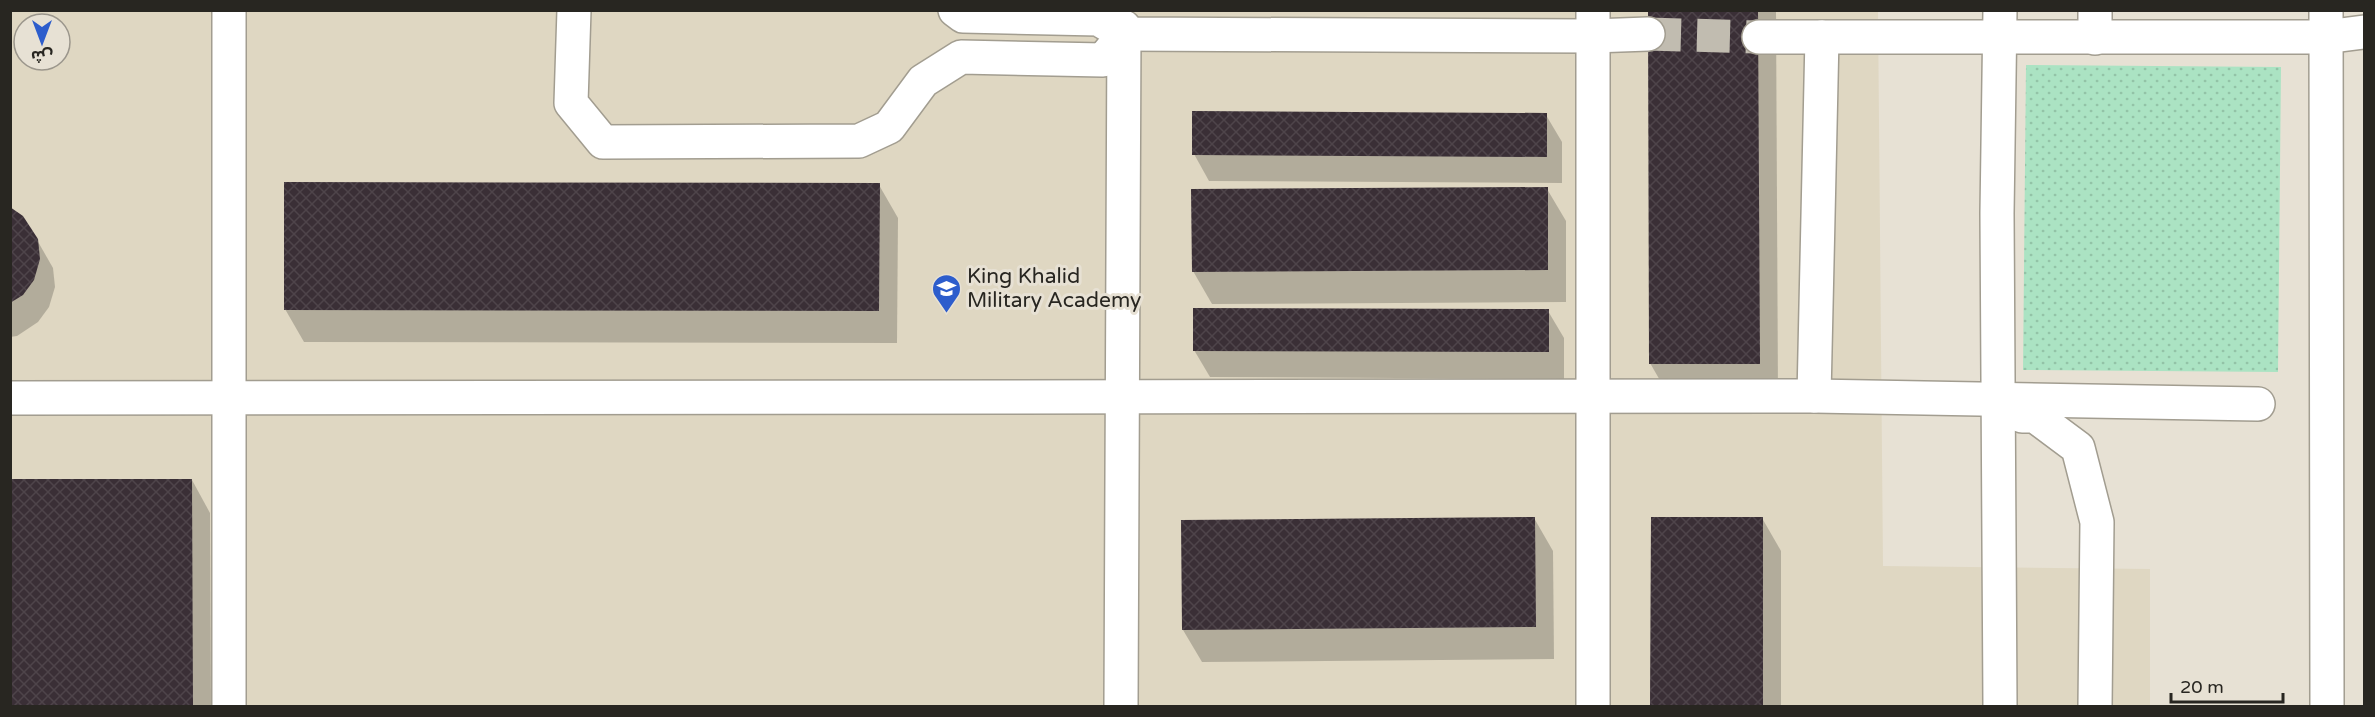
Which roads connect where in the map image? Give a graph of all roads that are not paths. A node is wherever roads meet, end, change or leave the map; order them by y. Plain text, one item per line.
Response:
1 (229, 10) edge
2 (574, 10) edge
3 (956, 10) edge
4 (1124, 22) edge
5 (1593, 23) edge
6 (2000, 24) edge
7 (2095, 24) edge
8 (2326, 24) edge
9 (2364, 32) edge
10 (1648, 34) tunnel mouth
11 (1758, 37) tunnel mouth
12 (1822, 37) junction
13 (1814, 396) junction
14 (10, 398) edge
15 (228, 398) junction
16 (1121, 398) junction
17 (1593, 398) junction
18 (1999, 400) junction
19 (2258, 404) dead end
20 (229, 706) edge
21 (1121, 706) edge
22 (1593, 706) edge
23 (2000, 706) edge
24 (2095, 706) edge
25 (2327, 706) edge

1 - 15 main road
2 - 4 main road
3 - 4 main road
4 - 5 main road
4 - 16 main road
5 - 10 main road
5 - 17 main road
6 - 7 main road
6 - 12 main road
6 - 18 main road
7 - 8 main road
8 - 9 main road
8 - 25 main road
11 - 12 main road
12 - 13 main road
13 - 17 main road
13 - 18 main road
14 - 15 main road
15 - 16 main road
15 - 20 main road
16 - 17 main road
16 - 21 main road
17 - 22 main road
18 - 19 main road
18 - 23 main road
18 - 24 main road

